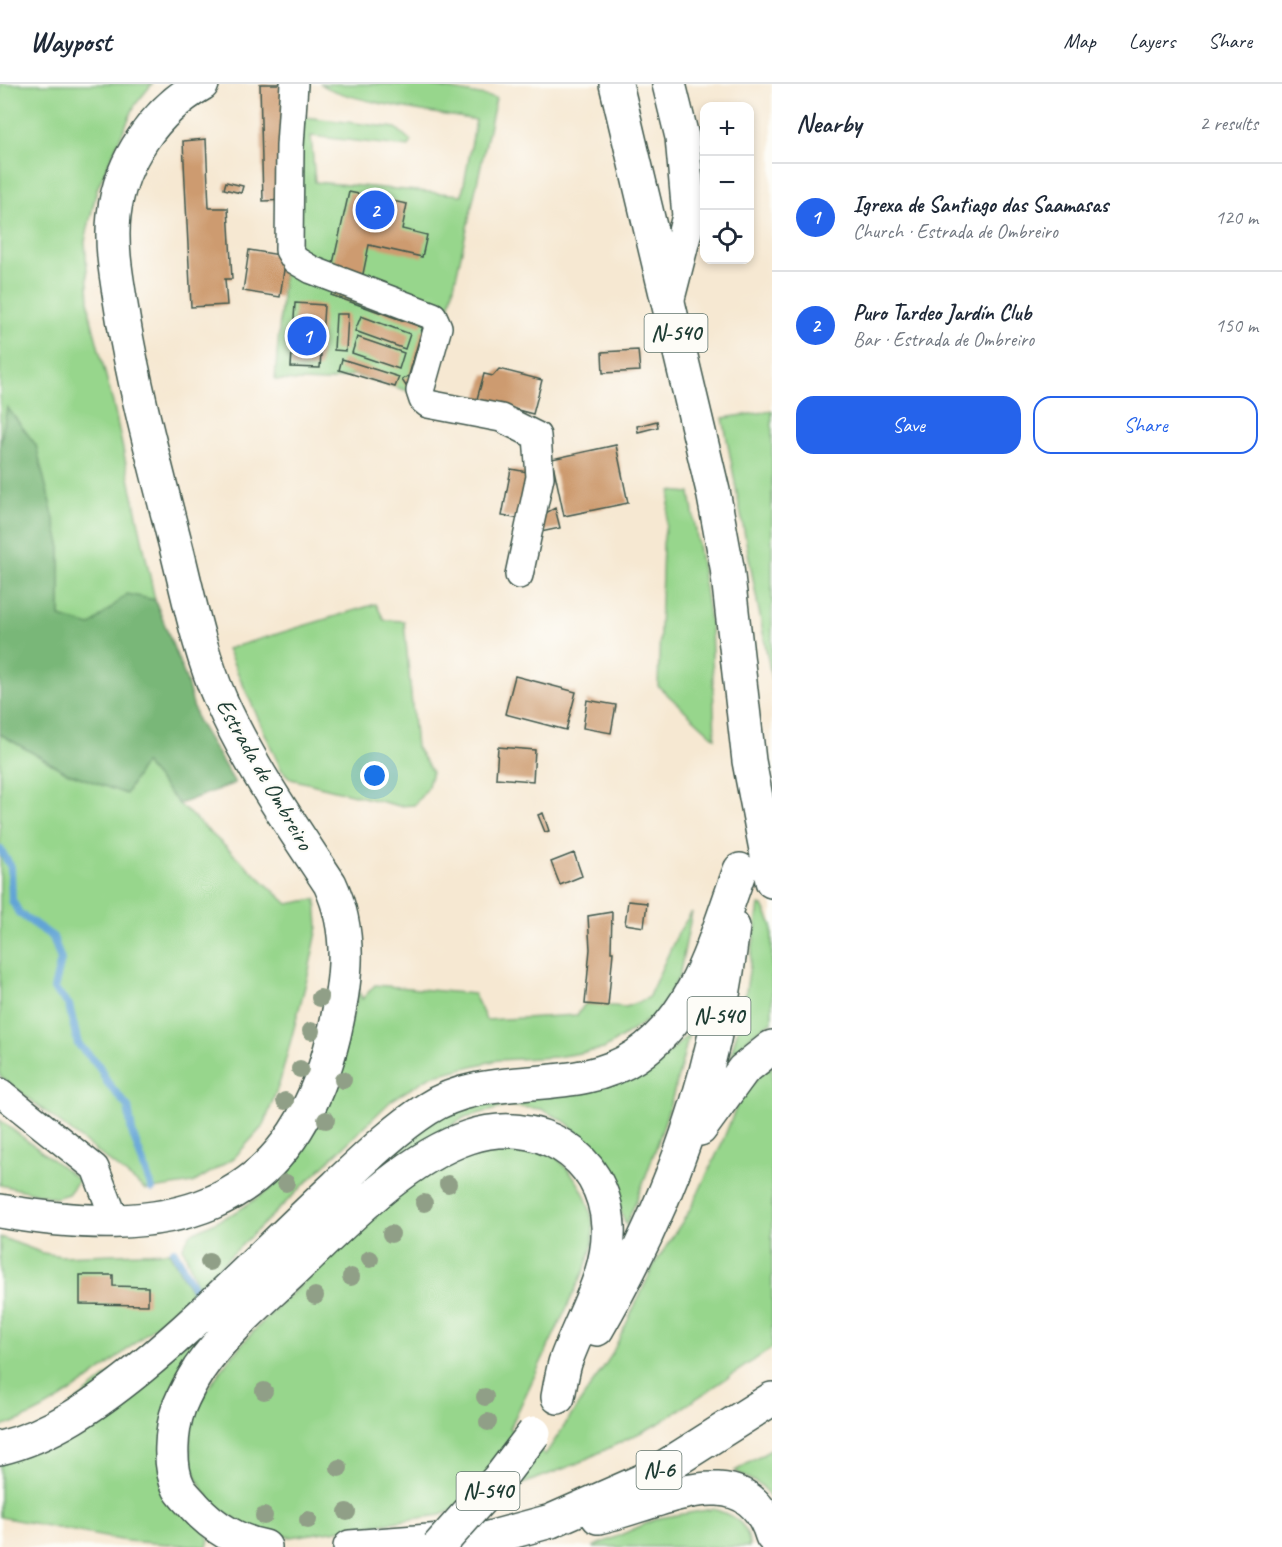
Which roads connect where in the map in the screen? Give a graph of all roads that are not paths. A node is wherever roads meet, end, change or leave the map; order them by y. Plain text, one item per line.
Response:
1 (202, 84) edge
2 (294, 84) edge
3 (669, 84) edge
4 (618, 92) edge
5 (668, 298) junction
6 (519, 575) dead end
7 (749, 760) junction
8 (740, 870) junction
9 (772, 881) edge
10 (772, 1047) edge
11 (0, 1092) edge
12 (681, 1158) junction
13 (0, 1211) edge
14 (116, 1223) junction
15 (558, 1396) junction
16 (768, 1400) edge
17 (0, 1448) edge
18 (551, 1521) junction
19 (772, 1536) edge
20 (497, 1537) junction
21 (265, 1547) edge
22 (350, 1547) edge
23 (438, 1547) edge
24 (456, 1547) edge

1 - 14 main road, Estrada de Ombreiro
2 - 6 street
3 - 5 main road
4 - 5 main road, N-540
5 - 7 main road, N-540
7 - 8 main road, N-540
7 - 9 main road
8 - 12 main road, N-540
8 - 17 main road
10 - 12 main road
11 - 14 street
12 - 15 main road, N-540
13 - 14 main road, Estrada de Ombreiro
15 - 21 main road
15 - 23 main road, N-540, bridge
16 - 18 main road, N-6
18 - 19 main road
18 - 20 main road, N-6
20 - 22 main road
20 - 24 main road, N-6

